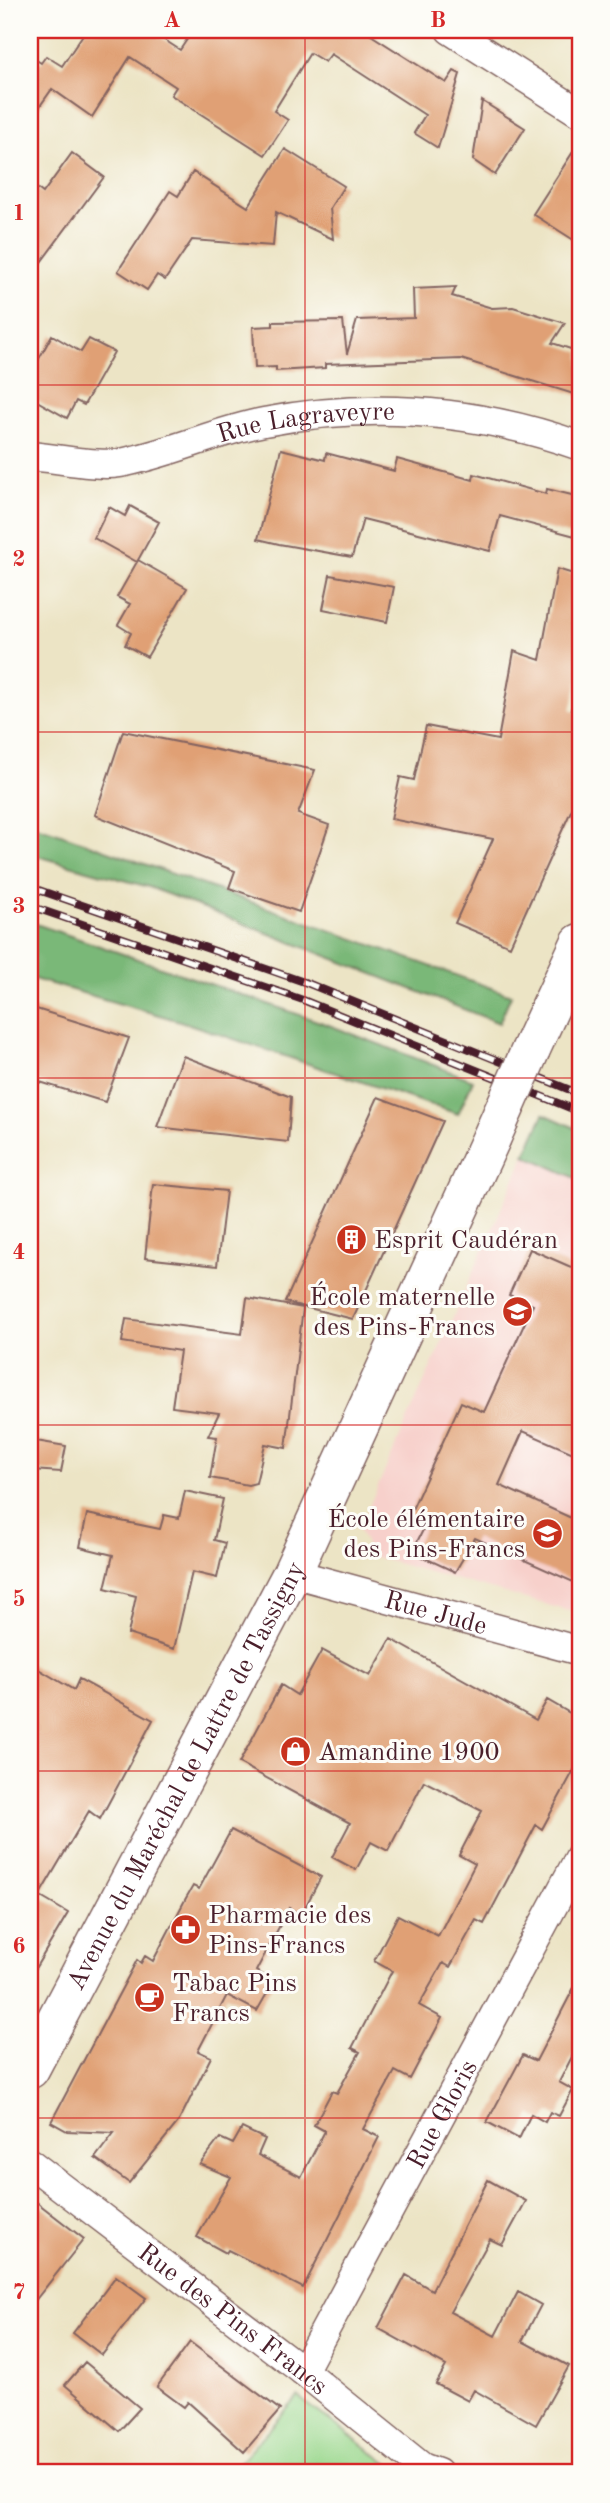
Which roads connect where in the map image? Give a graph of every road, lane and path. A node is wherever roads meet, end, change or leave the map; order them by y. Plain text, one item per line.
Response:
1 (450, 30) edge
2 (580, 113) edge
3 (580, 446) edge
4 (30, 456) edge
5 (580, 943) edge
6 (292, 1573) junction
7 (580, 1651) edge
8 (580, 1856) edge
9 (30, 2069) edge
10 (30, 2163) edge
11 (303, 2371) junction
12 (438, 2473) edge

1 - 2 street
3 - 4 street, Rue Lagraveyre
5 - 6 main road, Avenue du Maréchal de Lattre de Tassigny, bridge
6 - 7 street, Rue Jude
6 - 9 main road, Avenue du Maréchal de Lattre de Tassigny
8 - 11 street, Rue Gloris
10 - 11 street, Rue des Pins Francs
11 - 12 street, Rue des Pins Francs

